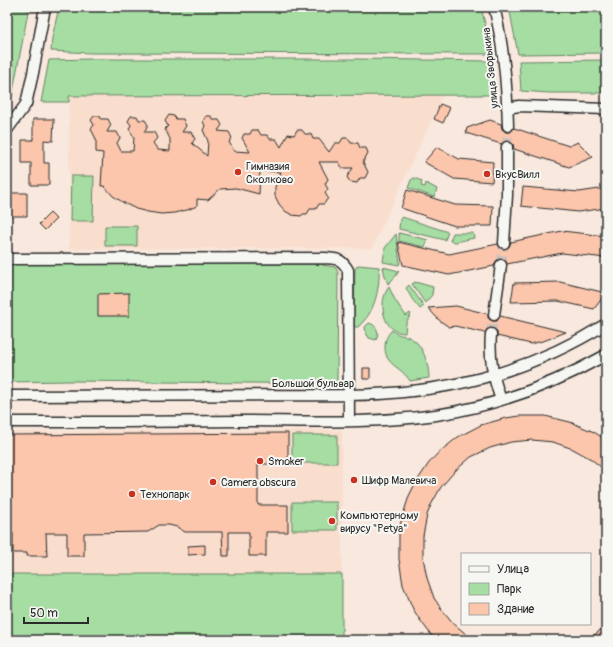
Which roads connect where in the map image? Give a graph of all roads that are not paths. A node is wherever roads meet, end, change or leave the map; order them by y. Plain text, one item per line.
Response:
1 (45, 7) edge
2 (494, 7) edge
3 (507, 108) junction
4 (606, 110) edge
5 (508, 126) tunnel mouth
6 (7, 130) edge
7 (507, 146) tunnel mouth
8 (504, 243) tunnel mouth
9 (7, 259) edge
10 (501, 265) tunnel mouth
11 (494, 315) tunnel mouth
12 (606, 324) edge
13 (491, 334) tunnel mouth
14 (606, 355) edge
15 (493, 375) junction
16 (348, 395) junction
17 (7, 396) edge
18 (501, 400) junction
19 (349, 421) junction
20 (7, 422) edge

1 - 6 street
2 - 3 street, улица Зворыкина
3 - 4 street
3 - 5 street, улица Зворыкина
7 - 8 street
9 - 16 street
10 - 11 street
12 - 15 street, Большой бульвар
13 - 15 street
14 - 18 street
15 - 16 street, Большой бульвар
15 - 18 street
16 - 17 street, Большой бульвар
16 - 19 street
18 - 19 street
19 - 20 street

